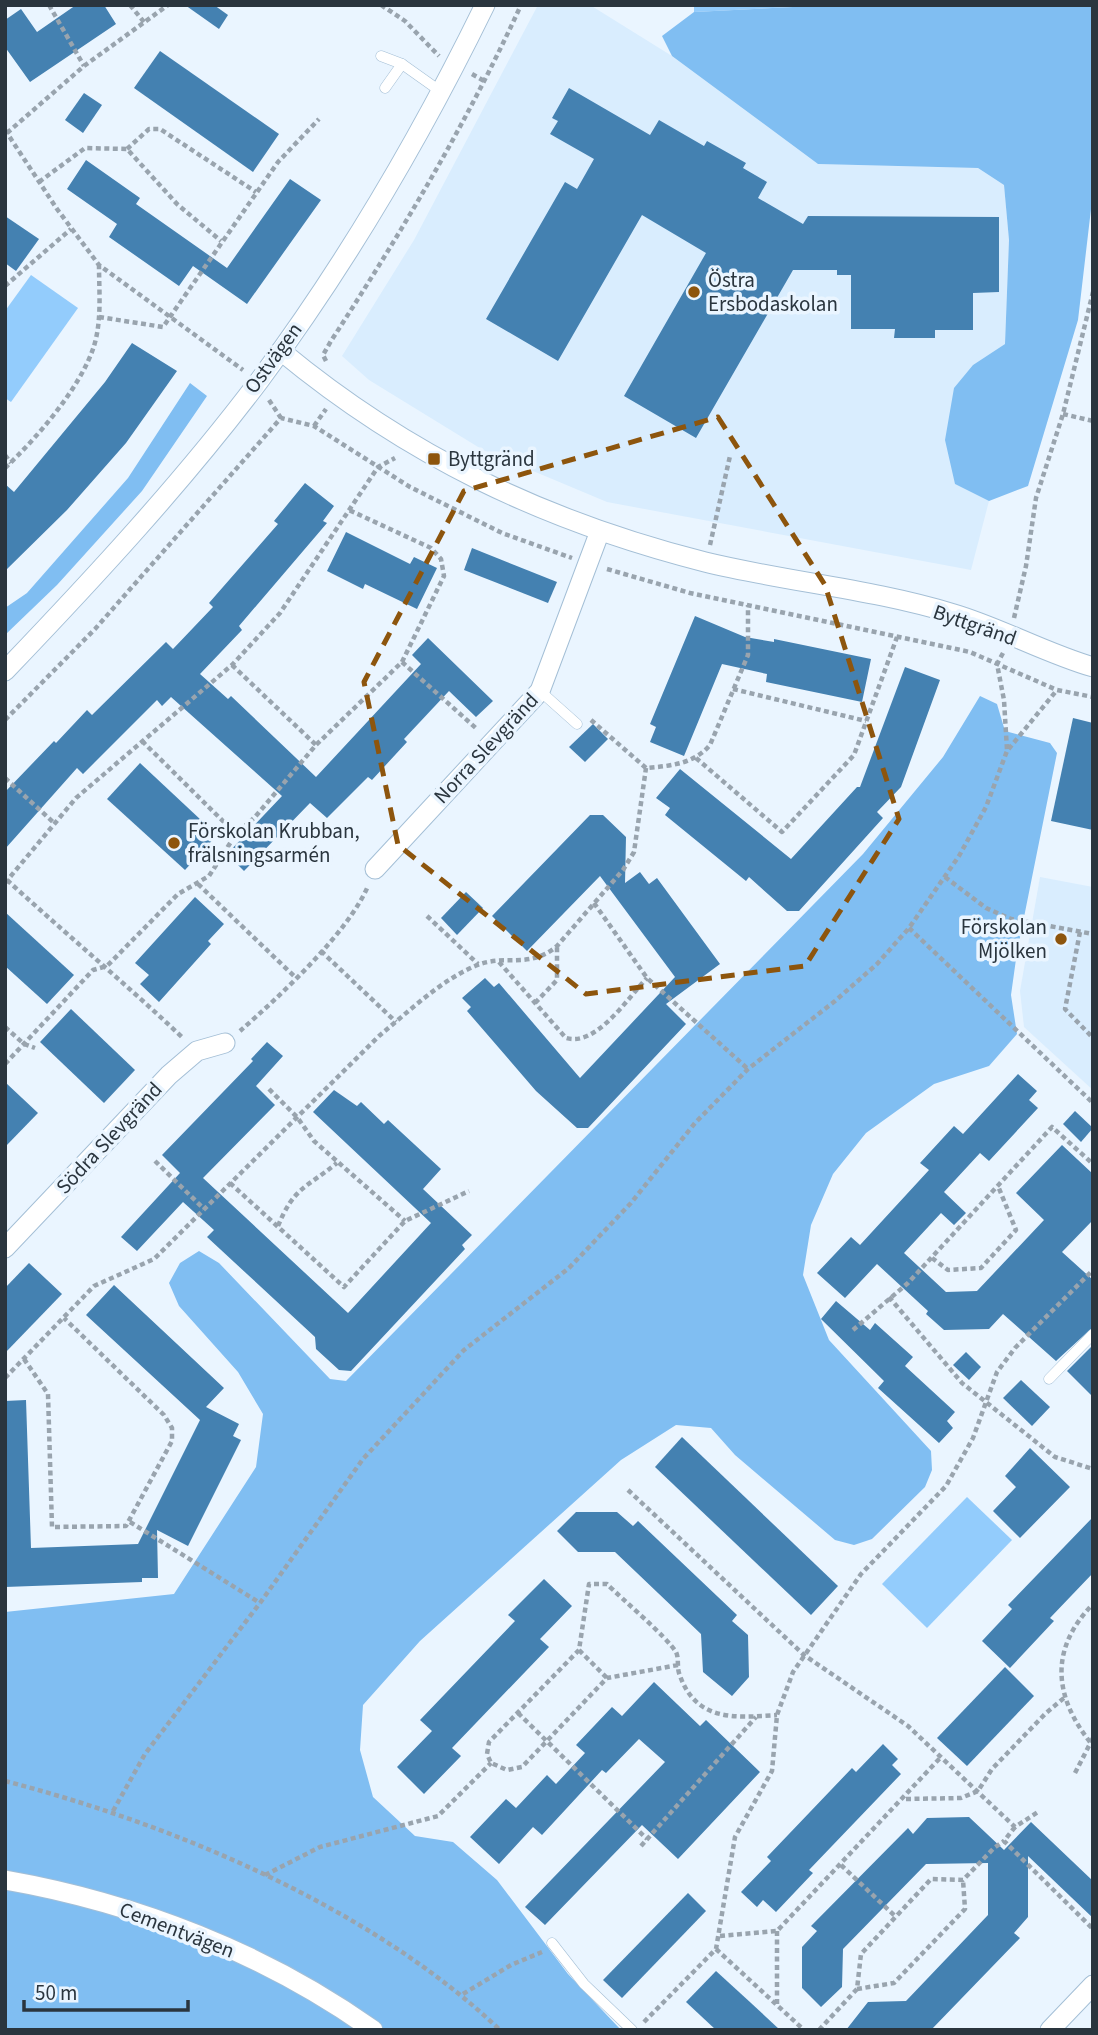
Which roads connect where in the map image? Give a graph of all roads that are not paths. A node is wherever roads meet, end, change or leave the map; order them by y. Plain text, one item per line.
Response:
1 (485, 5) edge
2 (381, 56) dead end
3 (402, 64) junction
4 (385, 88) dead end
5 (440, 91) junction
6 (281, 351) junction
7 (600, 531) junction
8 (1093, 667) edge
9 (5, 671) edge
10 (540, 691) junction
11 (577, 724) dead end
12 (375, 869) road end
13 (225, 1043) road end
14 (5, 1248) edge
15 (1093, 1334) edge
16 (1049, 1379) dead end
17 (5, 1880) edge
18 (552, 1943) road end
19 (1093, 1985) edge
20 (373, 2030) edge
21 (634, 2030) edge
22 (1050, 2030) edge

1 - 5 street, Ostvägen
2 - 3 lane
3 - 4 lane
3 - 5 lane
5 - 6 street, Ostvägen
6 - 7 street, Byttgränd
6 - 9 street, Ostvägen
7 - 8 street, Byttgränd
7 - 10 street, Norra Slevgränd
10 - 11 lane
10 - 12 street, Norra Slevgränd
13 - 14 street, Södra Slevgränd
15 - 16 lane
17 - 20 street, Cementvägen
18 - 21 lane
19 - 22 street

